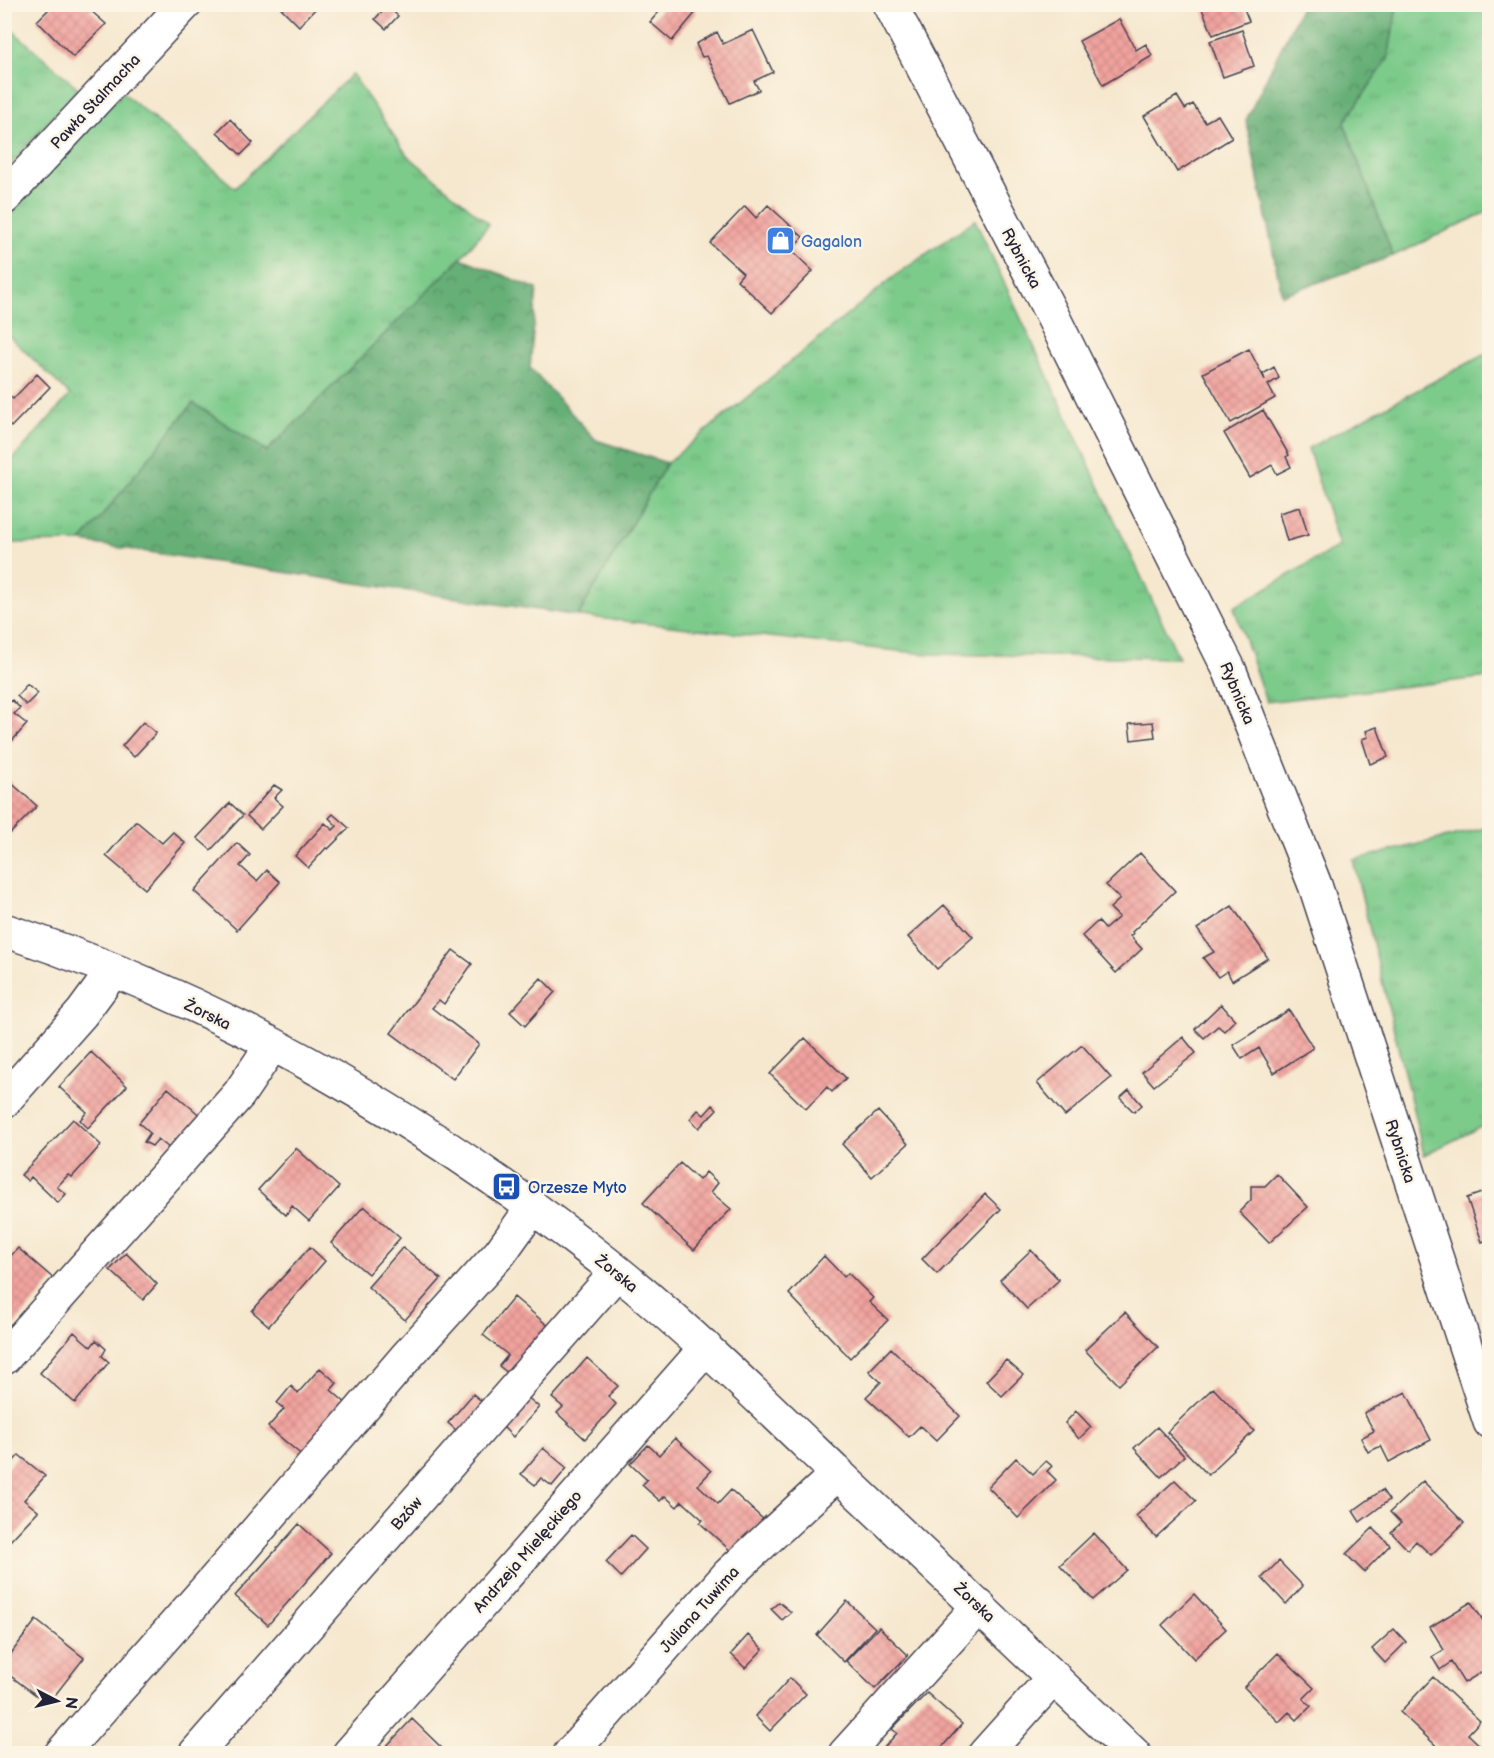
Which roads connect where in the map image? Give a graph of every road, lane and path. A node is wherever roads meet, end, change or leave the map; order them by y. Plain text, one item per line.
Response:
1 (185, 4) edge
2 (890, 4) edge
3 (4, 198) edge
4 (4, 930) edge
5 (113, 971) junction
6 (272, 1045) junction
7 (4, 1101) edge
8 (533, 1207) junction
9 (617, 1272) junction
10 (706, 1348) junction
11 (4, 1358) edge
12 (1490, 1422) edge
13 (838, 1473) junction
14 (979, 1606) junction
15 (1054, 1677) junction
16 (1131, 1752) edge
17 (61, 1754) edge
18 (195, 1754) edge
19 (349, 1754) edge
20 (570, 1754) edge
21 (845, 1754) edge
22 (986, 1754) edge

1 - 3 street, Pawła Stalmacha
2 - 12 street, Rybnicka
4 - 5 street, Żorska
5 - 6 street, Żorska
5 - 7 street
6 - 8 street, Żorska
6 - 11 street
8 - 9 street, Żorska
8 - 17 street
9 - 10 street, Żorska
9 - 18 street, Bzów
10 - 13 street, Żorska
10 - 19 street, Andrzeja Mielęckiego
13 - 14 street, Żorska
13 - 20 street, Juliana Tuwima
14 - 15 street, Żorska
14 - 21 street
15 - 16 street, Żorska
15 - 22 street

